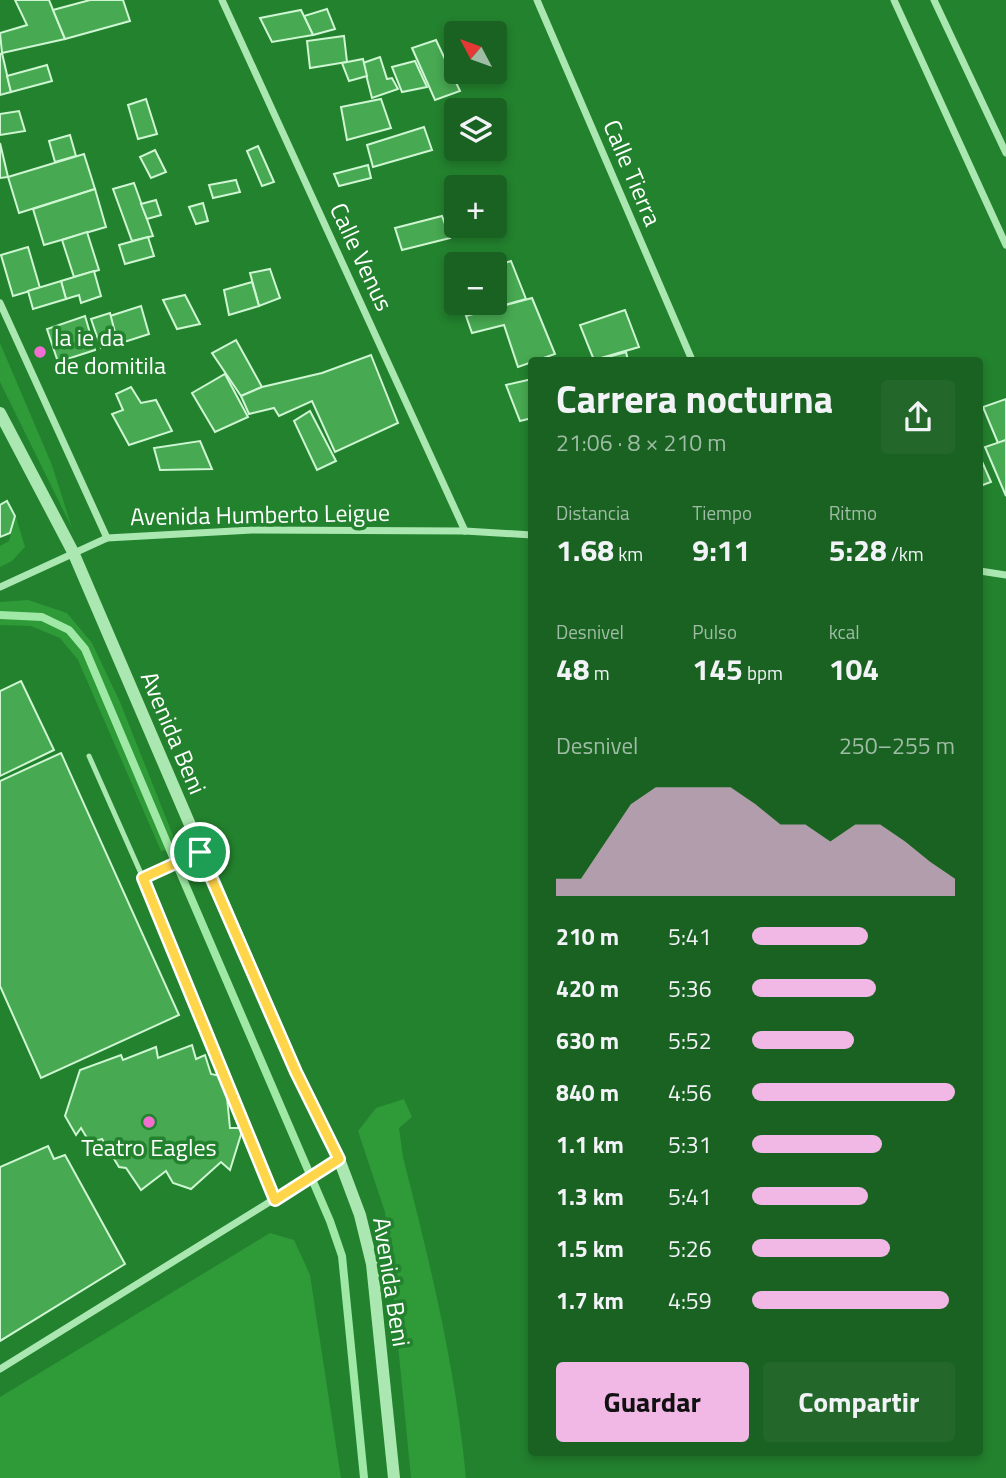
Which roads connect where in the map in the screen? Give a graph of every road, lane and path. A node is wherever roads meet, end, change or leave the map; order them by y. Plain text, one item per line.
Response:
1 (222, 0) edge
2 (537, 0) edge
3 (894, 0) edge
4 (934, 0) edge
5 (1006, 153) edge
6 (1006, 245) edge
7 (0, 303) edge
8 (691, 357) edge
9 (0, 413) edge
10 (465, 531) junction
11 (528, 535) edge
12 (107, 538) junction
13 (73, 552) junction
14 (983, 571) edge
15 (1006, 575) edge
16 (0, 587) edge
17 (89, 756) dead end
18 (200, 852) junction
19 (143, 878) junction
20 (333, 1162) junction
21 (277, 1199) junction
22 (0, 1369) edge
23 (394, 1478) edge

1 - 10 street, Calle Venus
2 - 8 street, Calle Tierra
3 - 6 street
4 - 5 street
7 - 12 street
9 - 13 street, Avenida Beni
10 - 11 street, Avenida Humberto Leigue
10 - 12 street, Avenida Humberto Leigue
12 - 13 street, Avenida Humberto Leigue
13 - 16 street, Avenida Humberto Leigue
13 - 18 street, Avenida Beni
14 - 15 street
17 - 19 lane
18 - 19 lane
18 - 20 street, Avenida Beni
19 - 21 lane
20 - 21 street
20 - 23 street, Avenida Beni
21 - 22 street

